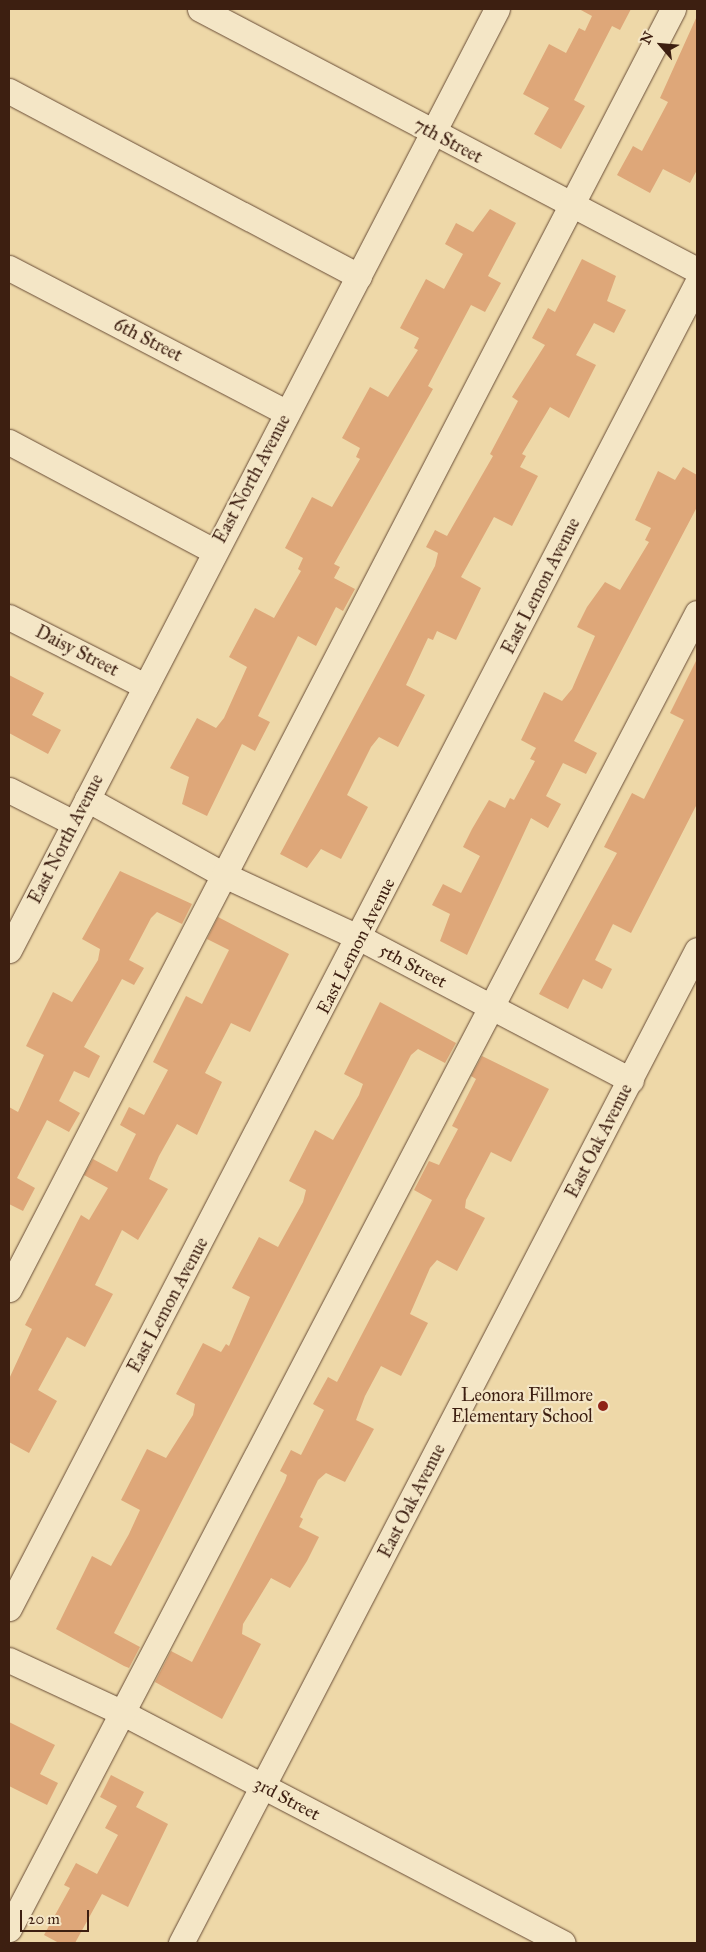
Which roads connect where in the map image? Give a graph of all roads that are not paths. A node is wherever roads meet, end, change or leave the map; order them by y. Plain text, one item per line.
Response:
1 (200, 9) edge
2 (497, 9) edge
3 (673, 9) edge
4 (9, 91) edge
5 (432, 133) junction
6 (570, 206) junction
7 (9, 268) edge
8 (697, 270) edge
9 (359, 276) junction
10 (697, 283) edge
11 (286, 412) junction
12 (9, 442) edge
13 (214, 551) junction
14 (697, 613) edge
15 (9, 617) edge
16 (144, 686) junction
17 (9, 790) edge
18 (87, 799) junction
19 (74, 823) junction
20 (224, 875) junction
21 (360, 938) junction
22 (9, 950) edge
23 (697, 950) edge
24 (491, 1007) junction
25 (631, 1080) junction
26 (9, 1289) edge
27 (9, 1608) edge
28 (9, 1660) edge
29 (123, 1714) junction
30 (263, 1786) junction
31 (9, 1929) edge
32 (180, 1943) edge
33 (563, 1943) edge

1 - 5 street, 7th Street
2 - 5 street, East North Avenue
3 - 6 street
4 - 9 street
5 - 6 street, 7th Street
5 - 9 street, East North Avenue
6 - 8 street, 7th Street
6 - 20 street
7 - 11 street, 6th Street
9 - 11 street, East North Avenue
10 - 21 street, East Lemon Avenue
11 - 13 street, East North Avenue
12 - 13 street
13 - 16 street, East North Avenue
14 - 24 street
15 - 16 street, Daisy Street
16 - 18 street, East North Avenue
17 - 19 street
18 - 19 street, East North Avenue
18 - 20 street, 5th Street
19 - 22 street, East North Avenue
20 - 21 street, 5th Street
20 - 26 street
21 - 24 street, 5th Street
21 - 27 street, East Lemon Avenue
23 - 25 street, East Oak Avenue
24 - 25 street, 5th Street
24 - 29 street
25 - 30 street, East Oak Avenue
28 - 29 street, 3rd Street
29 - 30 street, 3rd Street
29 - 31 street
30 - 32 street, East Oak Avenue
30 - 33 street, 3rd Street

